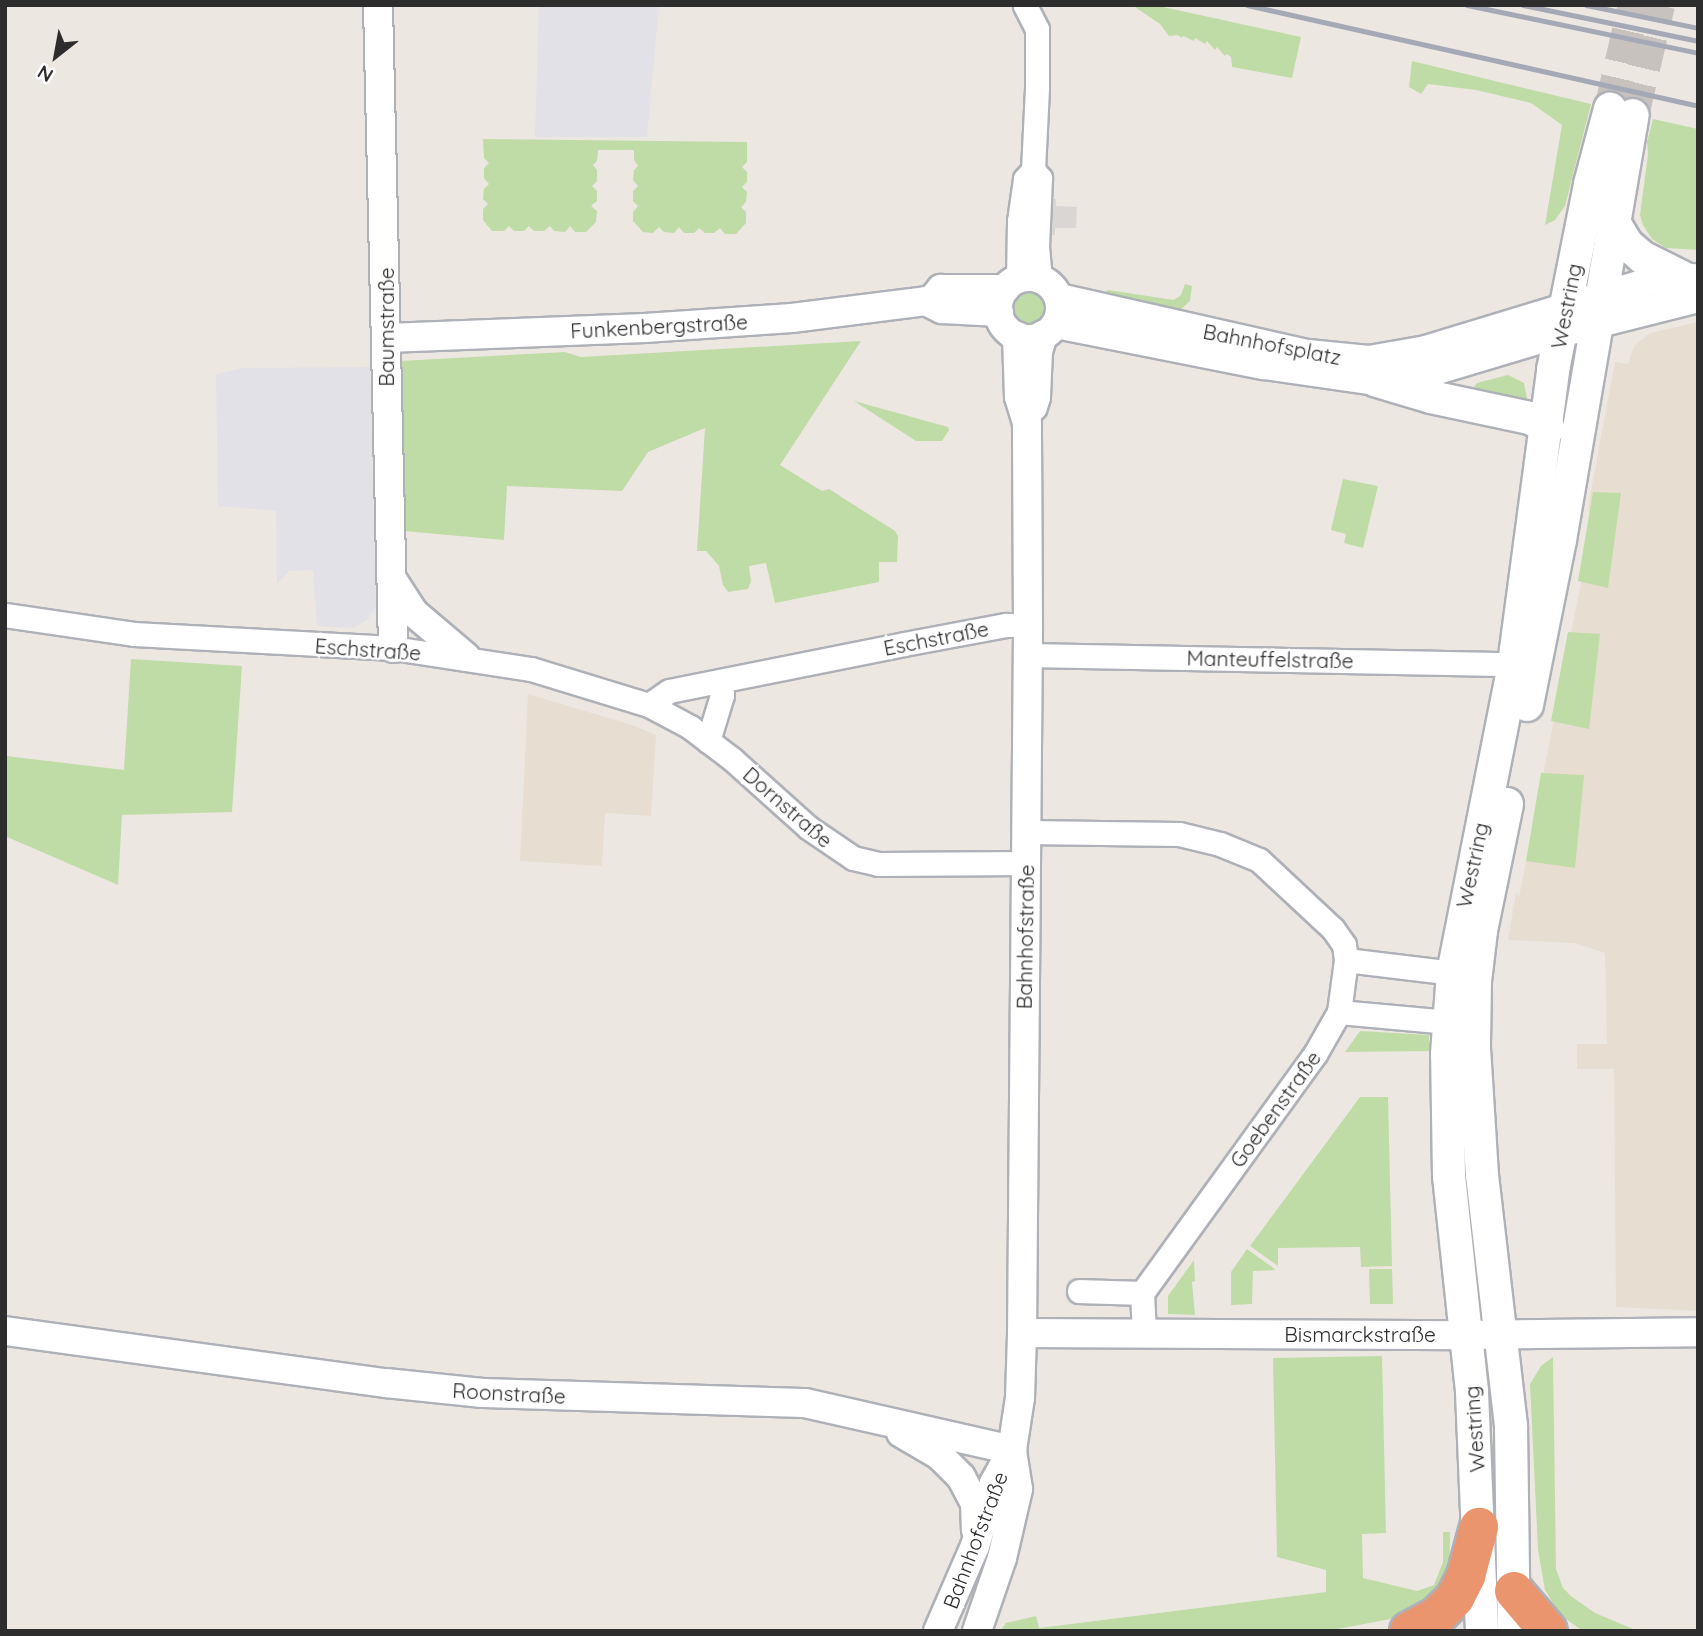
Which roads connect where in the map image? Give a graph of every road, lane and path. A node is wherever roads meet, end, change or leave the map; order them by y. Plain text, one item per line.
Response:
1 (378, 5) edge
2 (1026, 5) edge
3 (1615, 224) junction
4 (1693, 284) edge
5 (1030, 306) junction
6 (1599, 311) junction
7 (1562, 320) junction
8 (387, 338) junction
9 (1377, 381) junction
10 (1548, 428) junction
11 (390, 576) junction
12 (5, 615) edge
13 (1028, 625) junction
14 (393, 649) junction
15 (1027, 655) junction
16 (466, 657) junction
17 (1514, 664) junction
18 (720, 681) junction
19 (649, 705) junction
20 (708, 741) junction
21 (1026, 832) junction
22 (1026, 863) junction
23 (1346, 960) junction
24 (1453, 973) junction
25 (1339, 1012) junction
26 (1449, 1022) junction
27 (1079, 1291) dead end
28 (1142, 1293) junction
29 (5, 1331) edge
30 (1698, 1332) edge
31 (1022, 1333) junction
32 (1144, 1333) junction
33 (1500, 1334) junction
34 (1465, 1335) junction
35 (883, 1419) junction
36 (1012, 1450) junction
37 (1479, 1527) junction
38 (975, 1546) junction
39 (956, 1590) junction
40 (1514, 1591) junction
41 (980, 1621) edge
42 (938, 1631) edge
43 (1409, 1631) edge
44 (1427, 1631) edge
45 (1434, 1631) edge
46 (1482, 1631) edge
47 (1514, 1631) edge
48 (1548, 1631) edge

1 - 8 street, Baumstraße
2 - 5 street, Bahnhofstraße
3 - 4 main road
3 - 6 main road, Westring
3 - 7 main road, Westring
4 - 6 street
5 - 7 street, Bahnhofsplatz
5 - 8 street, Funkenbergstraße
5 - 9 street, Bahnhofsplatz
5 - 13 street, Bahnhofstraße
6 - 7 street
6 - 33 main road, Westring
7 - 9 street, Bahnhofsplatz
7 - 10 main road, Westring
8 - 11 street, Baumstraße
9 - 10 main road
10 - 17 main road, Westring
11 - 14 street, Baumstraße
11 - 16 street
12 - 14 street, Eschstraße
13 - 15 street, Bahnhofstraße
13 - 18 street, Eschstraße
14 - 16 street, Eschstraße
15 - 17 street, Manteuffelstraße
15 - 21 street, Bahnhofstraße
16 - 19 street, Eschstraße
17 - 24 main road, Westring
18 - 19 street, Eschstraße
18 - 20 street
19 - 20 street, Dornstraße
20 - 22 street, Dornstraße
21 - 22 street, Bahnhofstraße
21 - 23 street
22 - 31 street, Bahnhofstraße
23 - 24 street
23 - 25 street
24 - 26 main road, Westring
25 - 26 street
25 - 28 street, Goebenstraße
26 - 34 main road, Westring
27 - 28 street
28 - 32 street
29 - 35 street, Roonstraße
30 - 33 street, Bismarckstraße
31 - 32 street, Bismarckstraße
31 - 36 street, Bahnhofstraße
32 - 34 street, Bismarckstraße
33 - 34 street, Bismarckstraße
33 - 40 main road, Westring
34 - 37 main road, Westring
35 - 36 street, Roonstraße
35 - 38 street
36 - 38 street, Bahnhofstraße
36 - 41 street, Bahnhofstraße
37 - 43 highway
37 - 46 main road, Westring
38 - 39 street, Bahnhofstraße
39 - 41 street
39 - 42 street, Bahnhofstraße
40 - 47 main road, Westring
40 - 48 highway
44 - 45 highway

